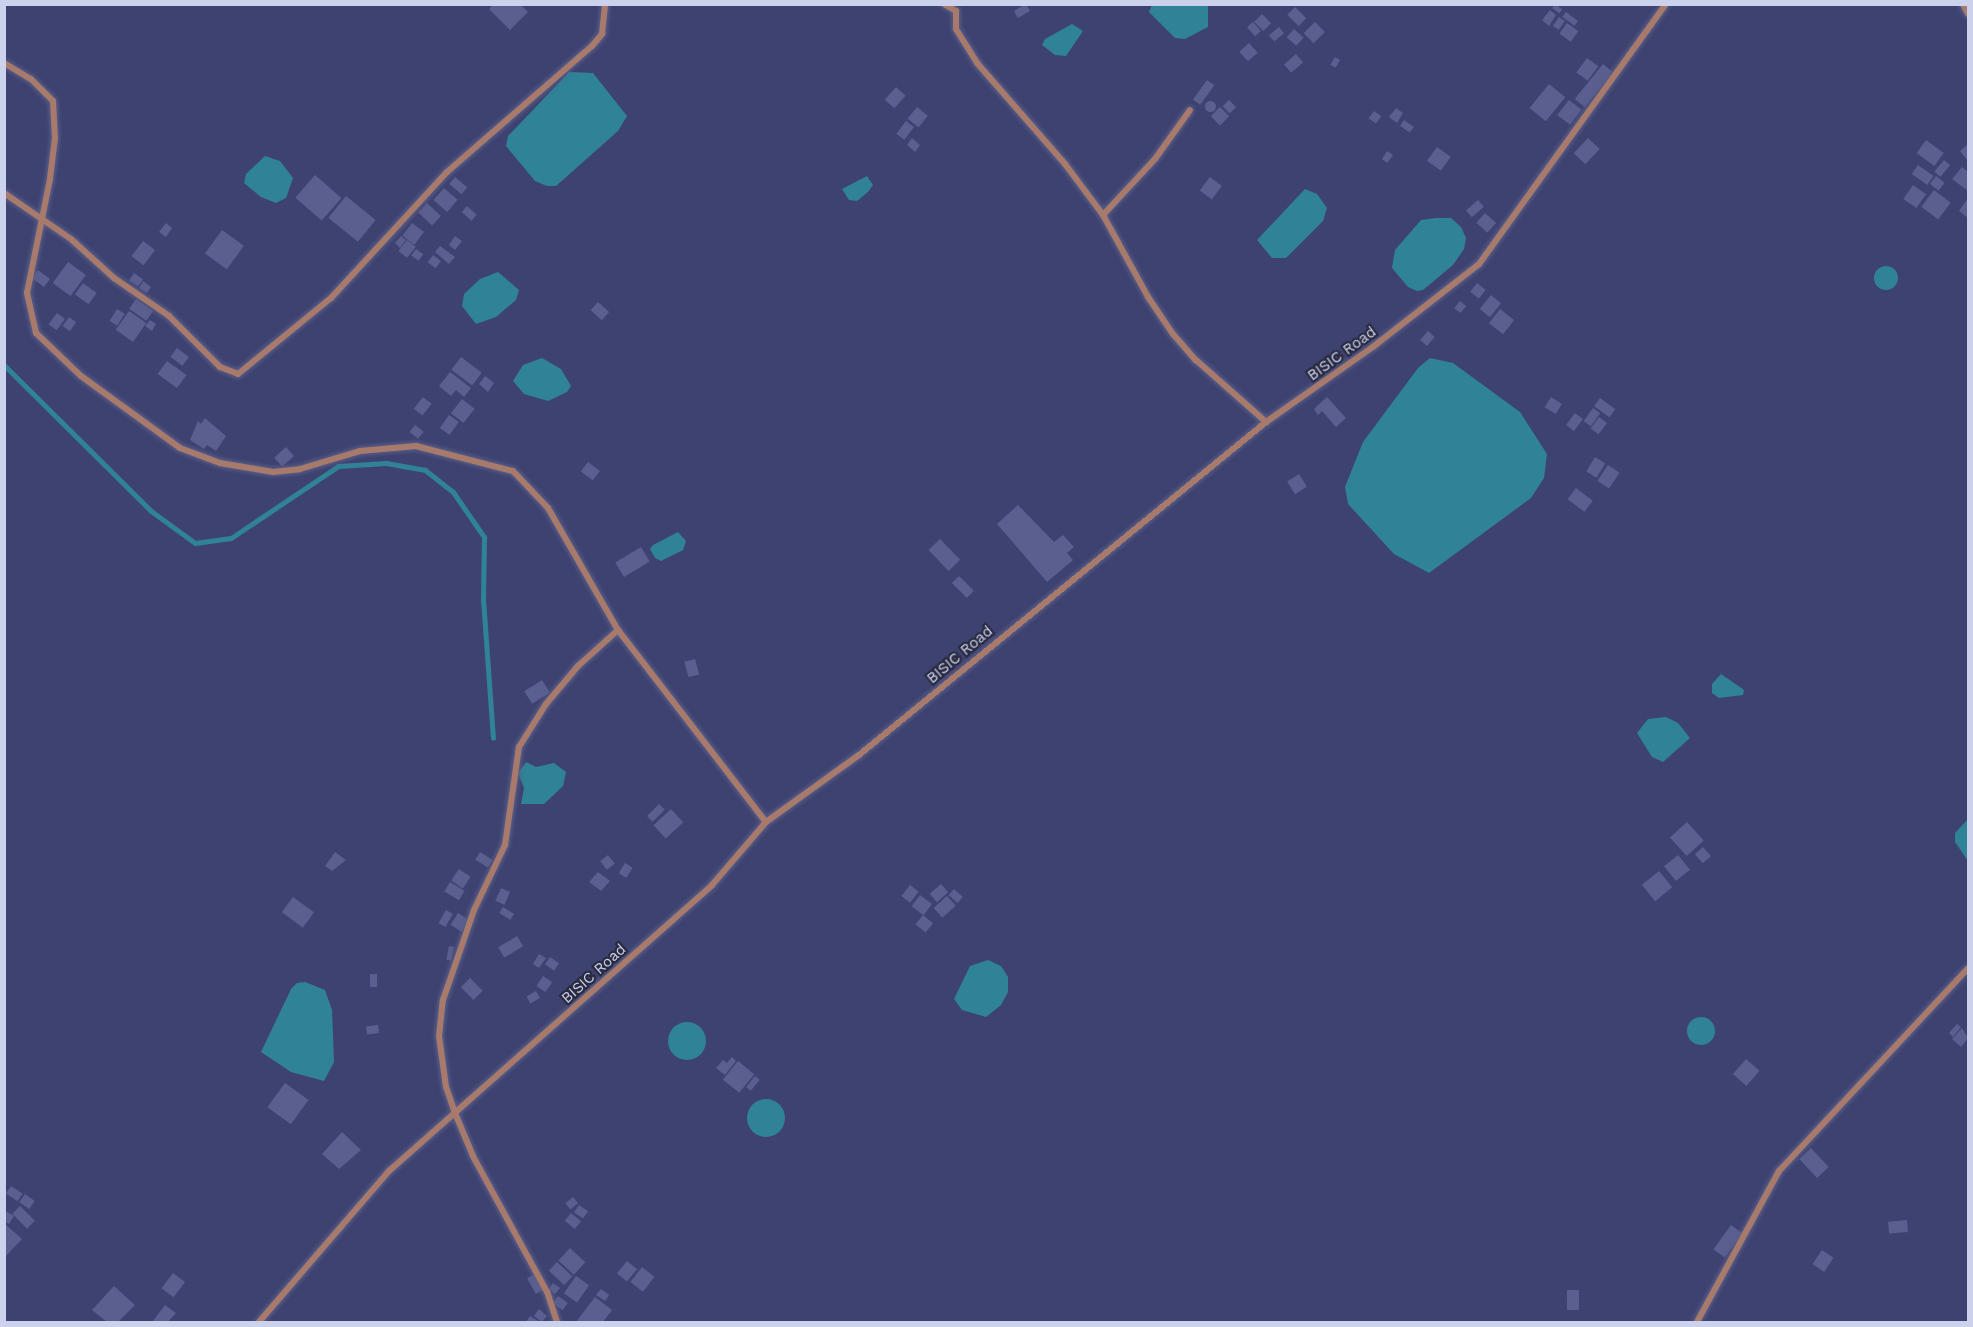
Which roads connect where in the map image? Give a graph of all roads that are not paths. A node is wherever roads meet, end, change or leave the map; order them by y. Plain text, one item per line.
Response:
1 (605, 4) edge
2 (944, 4) edge
3 (1666, 4) edge
4 (1964, 4) edge
5 (1968, 15) edge
6 (4, 63) edge
7 (1190, 110) dead end
8 (4, 193) edge
9 (1103, 215) junction
10 (43, 218) junction
11 (1266, 422) junction
12 (618, 630) junction
13 (766, 822) junction
14 (1968, 968) edge
15 (455, 1113) junction
16 (259, 1323) edge
17 (557, 1323) edge
18 (1697, 1323) edge

1 - 10 street
2 - 9 street
3 - 11 street, BISIC Road
4 - 5 street
6 - 10 street
7 - 9 street
8 - 10 street
9 - 11 street
10 - 12 street
11 - 13 street, BISIC Road
12 - 13 street
12 - 15 street
13 - 15 street, BISIC Road
14 - 18 street
15 - 16 street, BISIC Road
15 - 17 street

